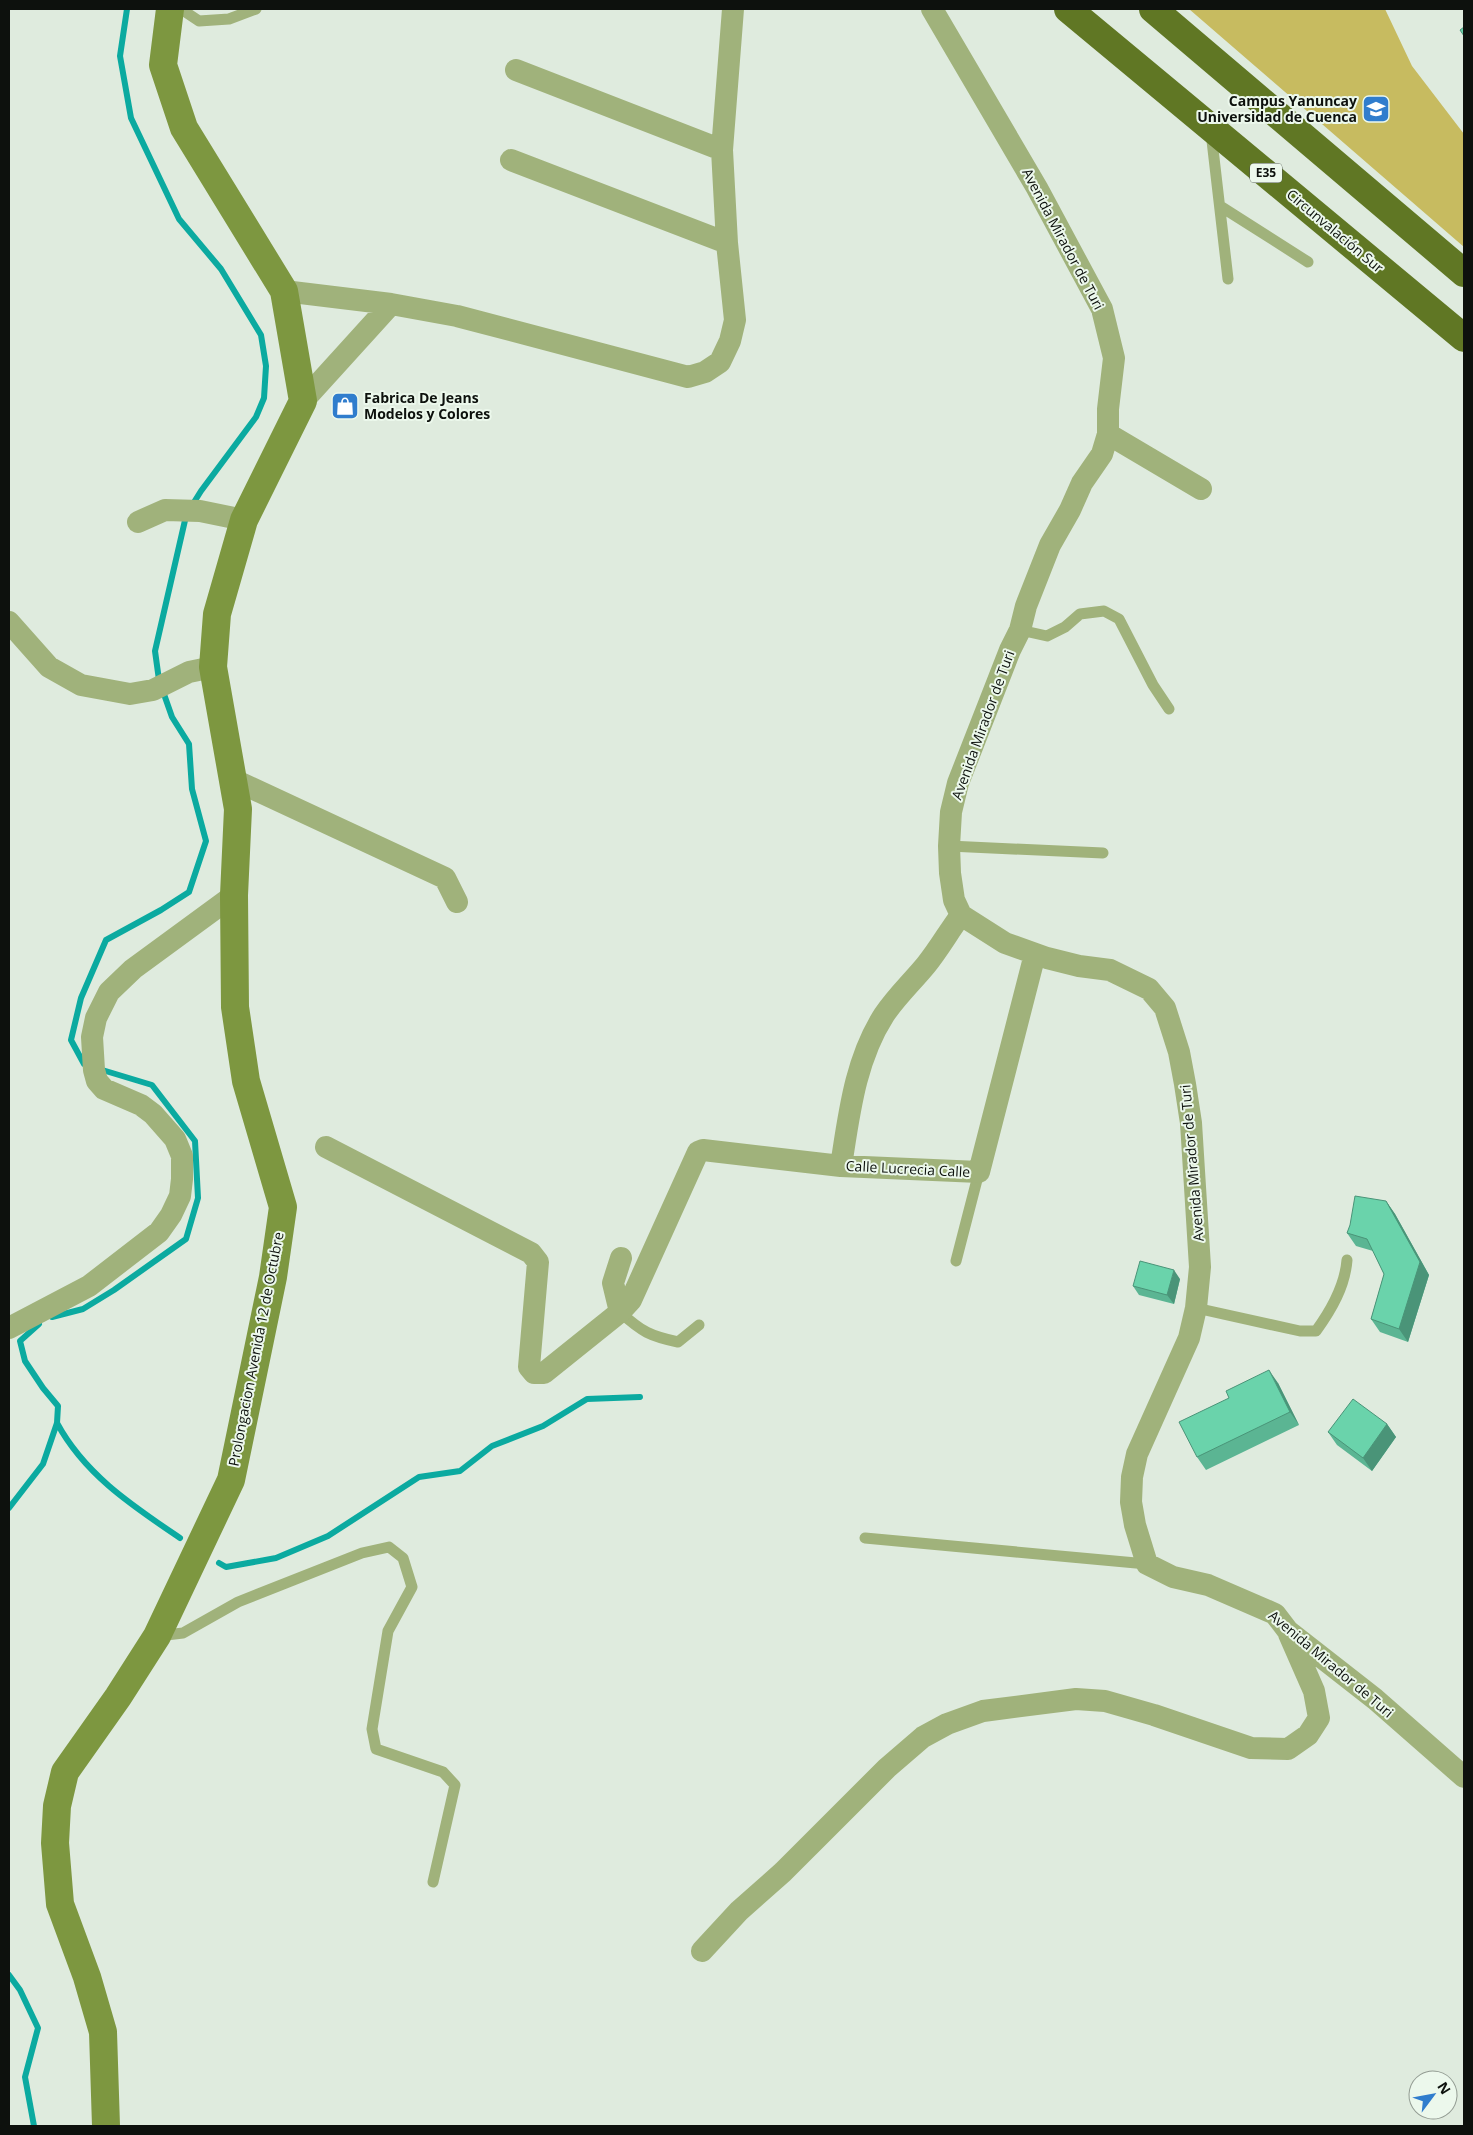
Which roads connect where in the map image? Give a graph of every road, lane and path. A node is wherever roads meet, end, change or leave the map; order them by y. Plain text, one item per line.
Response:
1 (170, 9) edge
2 (181, 9) edge
3 (256, 9) edge
4 (733, 9) edge
5 (932, 9) edge
6 (1068, 9) edge
7 (1153, 9) edge
8 (516, 70) dead end
9 (1211, 127) junction
10 (722, 150) junction
11 (511, 160) dead end
12 (1220, 206) junction
13 (727, 243) junction
14 (1308, 262) dead end
15 (1464, 272) edge
16 (1228, 279) dead end
17 (284, 291) junction
18 (391, 304) junction
19 (1464, 338) edge
20 (303, 401) junction
21 (1108, 434) junction
22 (1201, 489) dead end
23 (244, 520) junction
24 (138, 522) dead end
25 (9, 622) edge
26 (1020, 630) junction
27 (214, 667) junction
28 (1169, 709) dead end
29 (232, 779) junction
30 (948, 846) junction
31 (1103, 853) dead end
32 (234, 895) junction
33 (457, 902) dead end
34 (961, 915) junction
35 (1035, 954) junction
36 (326, 1148) dead end
37 (841, 1166) junction
38 (979, 1172) junction
39 (621, 1258) dead end
40 (1347, 1260) dead end
41 (956, 1261) dead end
42 (1196, 1308) junction
43 (620, 1312) junction
44 (699, 1325) dead end
45 (9, 1328) edge
46 (865, 1538) dead end
47 (1147, 1564) junction
48 (1288, 1631) junction
49 (157, 1636) junction
50 (1464, 1777) edge
51 (433, 1882) dead end
52 (702, 1951) dead end
53 (106, 2126) edge

1 - 17 main road
2 - 3 lane
4 - 10 street
5 - 21 street, Avenida Mirador de Turi
6 - 9 highway, Circunvalación Sur / E35
7 - 15 highway
8 - 10 street
9 - 12 lane
9 - 19 highway, Circunvalación Sur / E35
10 - 13 street
11 - 13 street
12 - 14 lane
12 - 16 lane
13 - 18 street
17 - 18 street
17 - 20 main road
18 - 20 street
20 - 23 main road, Prolongacion Avenida 12 de Octubre
21 - 22 street
21 - 26 street, Avenida Mirador de Turi
23 - 24 street
23 - 27 main road, Prolongacion Avenida 12 de Octubre
25 - 27 street
26 - 28 lane
26 - 30 street, Avenida Mirador de Turi
27 - 29 main road, Prolongacion Avenida 12 de Octubre
29 - 32 main road, Prolongacion Avenida 12 de Octubre
29 - 33 street
30 - 31 lane
30 - 34 street, Avenida Mirador de Turi
32 - 45 street
32 - 49 main road, Prolongacion Avenida 12 de Octubre
34 - 35 street, Avenida Mirador de Turi
34 - 37 street
35 - 38 street, Calle Lucrecia Calle
35 - 42 street, Avenida Mirador de Turi
36 - 43 street
37 - 38 street, Calle Lucrecia Calle
37 - 43 street, Calle Lucrecia Calle
38 - 41 lane
39 - 43 street
40 - 42 lane
42 - 47 street, Avenida Mirador de Turi
43 - 44 lane
46 - 47 lane
47 - 48 street, Avenida Mirador de Turi
48 - 50 street, Avenida Mirador de Turi
48 - 52 street
49 - 51 lane
49 - 53 main road, Prolongacion Avenida 12 de Octubre

